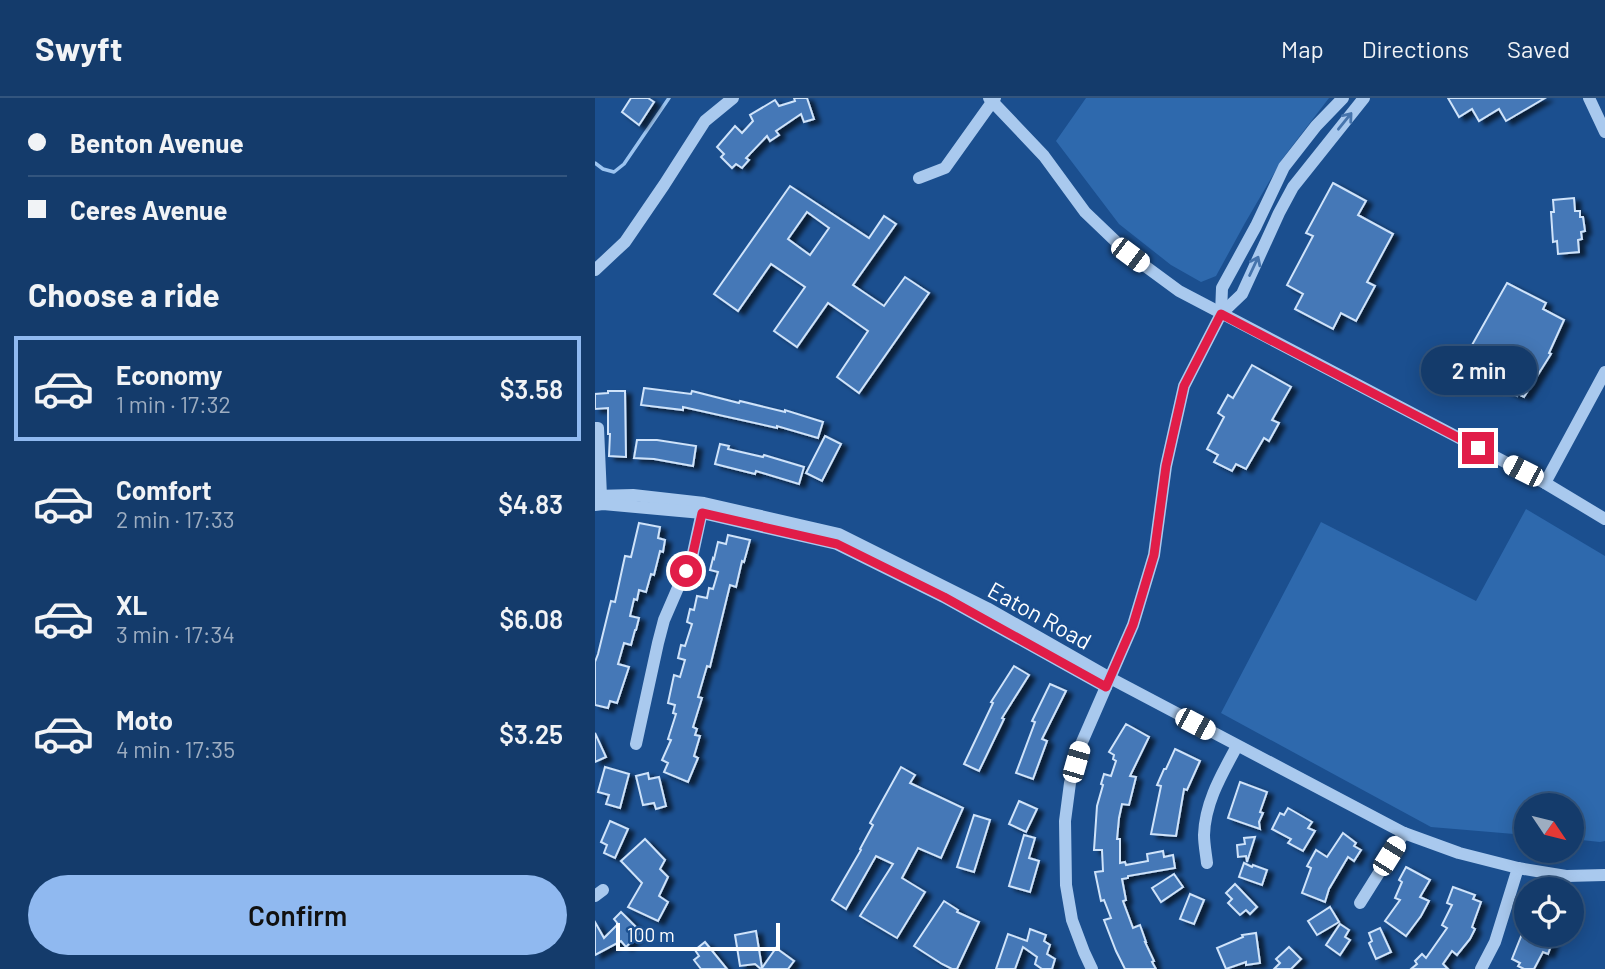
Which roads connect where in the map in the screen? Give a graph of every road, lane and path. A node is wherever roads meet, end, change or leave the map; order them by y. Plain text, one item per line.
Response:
1 (733, 98) edge
2 (1343, 98) edge
3 (1363, 98) edge
4 (1589, 98) edge
5 (992, 99) edge
6 (1605, 132) edge
7 (1284, 167) junction
8 (1300, 177) junction
9 (919, 178) dead end
10 (595, 270) edge
11 (1221, 314) junction
12 (1605, 372) edge
13 (595, 428) edge
14 (1545, 483) junction
15 (597, 499) edge
16 (703, 508) junction
17 (1605, 519) edge
18 (1108, 683) junction
19 (636, 744) dead end
20 (1237, 746) junction
21 (1404, 833) junction
22 (1207, 863) dead end
23 (1518, 868) junction
24 (1605, 875) edge
25 (1360, 904) dead end
26 (1092, 969) edge
27 (1481, 969) edge

1 - 10 street
2 - 7 street
8 -> 3 street
4 - 6 street
5 - 9 street
5 - 11 street
7 - 8 street
7 - 11 street
11 -> 8 street
11 - 14 street
11 - 18 street
12 - 14 street
13 - 15 street
14 - 17 street
15 - 16 street, Eaton Road
16 - 18 street, Eaton Road
16 - 19 street
18 - 20 street, Eaton Road
18 - 26 street
20 - 21 street, Eaton Road
20 - 22 street
21 - 23 street, Eaton Road
21 - 25 street
23 - 24 street, Eaton Road
23 - 27 street

